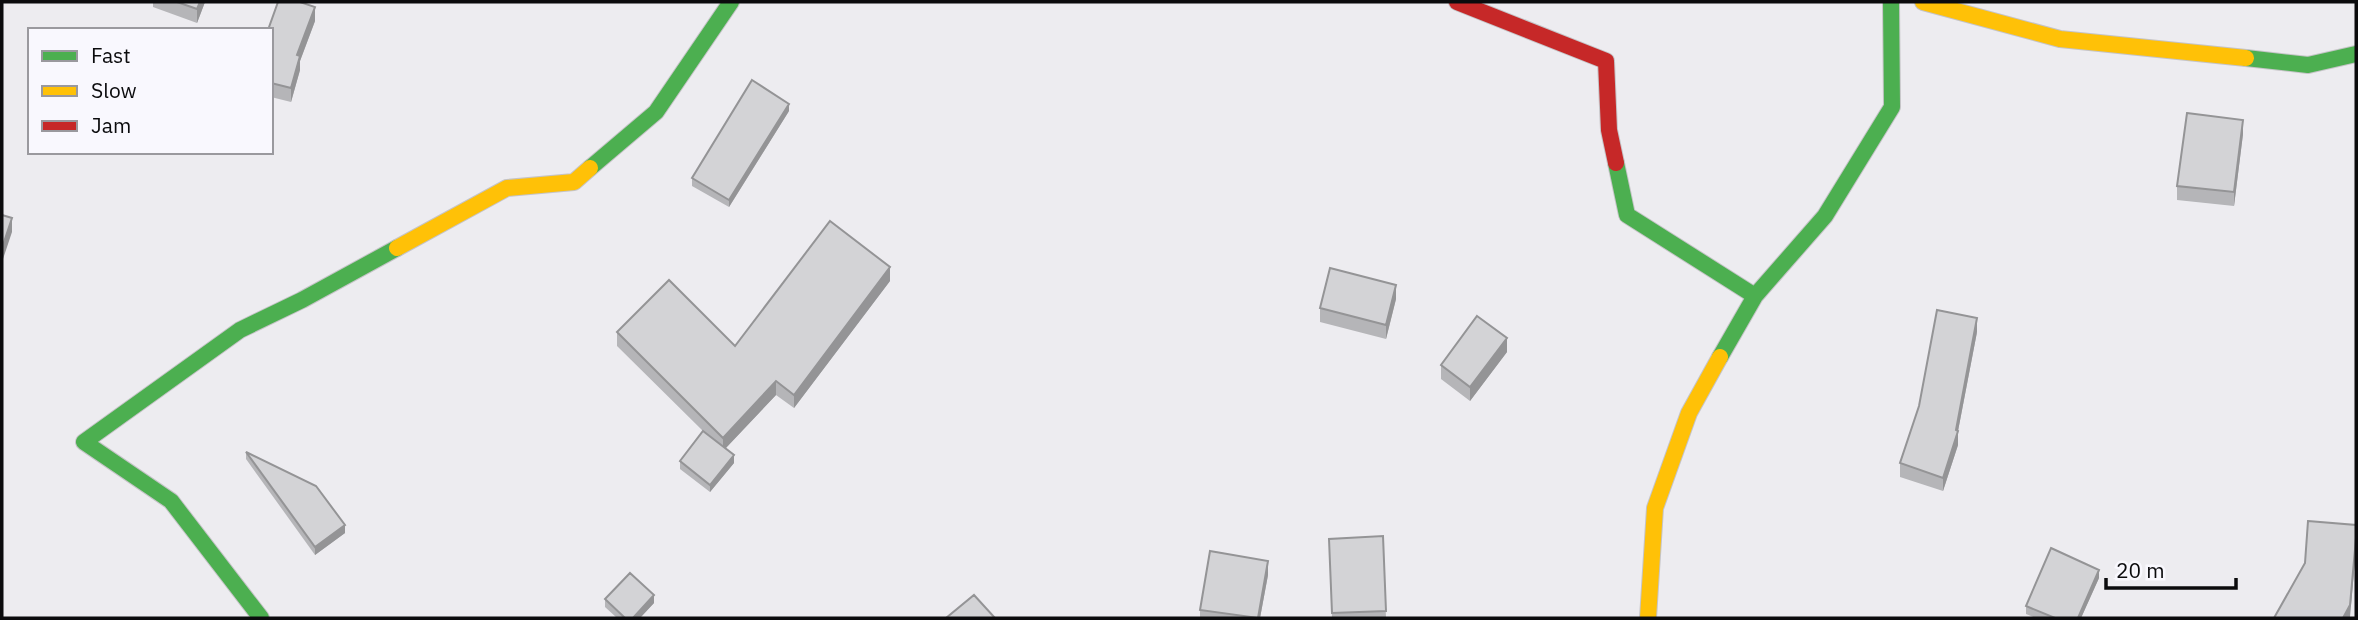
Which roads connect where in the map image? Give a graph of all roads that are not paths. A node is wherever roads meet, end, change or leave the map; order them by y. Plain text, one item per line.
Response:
1 (731, 2) edge
2 (1457, 2) edge
3 (1891, 2) edge
4 (1923, 2) edge
5 (2356, 54) edge
6 (1755, 296) junction
7 (261, 618) edge
8 (1648, 618) edge

1 - 7 street
2 - 6 street
3 - 6 street
4 - 5 street
6 - 8 street

